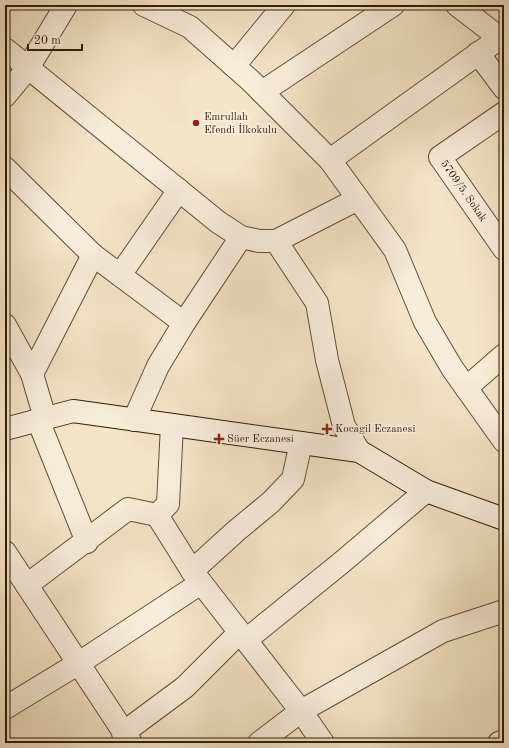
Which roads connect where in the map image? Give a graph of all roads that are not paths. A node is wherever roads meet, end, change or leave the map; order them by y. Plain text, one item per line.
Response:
1 (66, 5) edge
2 (144, 5) edge
3 (284, 5) edge
4 (393, 5) edge
5 (457, 5) edge
6 (502, 38) edge
7 (5, 50) edge
8 (478, 53) junction
9 (234, 66) junction
10 (28, 68) junction
11 (504, 88) edge
12 (262, 92) junction
13 (5, 96) edge
14 (504, 112) edge
15 (330, 160) junction
16 (5, 168) edge
17 (179, 190) junction
18 (358, 199) junction
19 (241, 237) junction
20 (276, 241) junction
21 (504, 249) edge
22 (93, 255) junction
23 (120, 275) junction
24 (184, 323) junction
25 (5, 325) edge
26 (504, 355) edge
27 (32, 374) junction
28 (466, 388) junction
29 (41, 419) junction
30 (134, 420) junction
31 (172, 425) junction
32 (5, 429) edge
33 (504, 441) edge
34 (301, 443) junction
35 (359, 451) junction
36 (426, 491) junction
37 (157, 515) junction
38 (504, 519) edge
39 (87, 542) junction
40 (5, 552) edge
41 (196, 577) junction
42 (28, 586) junction
43 (504, 611) edge
44 (242, 637) junction
45 (79, 663) junction
46 (5, 708) edge
47 (301, 711) junction
48 (127, 738) edge
49 (504, 742) edge
50 (259, 743) edge
51 (322, 743) edge
52 (499, 743) edge

1 - 10 street
2 - 9 street
3 - 9 street
4 - 12 street
5 - 6 street
6 - 8 street
7 - 10 street
8 - 11 street
8 - 15 street
9 - 12 street
10 - 13 street
10 - 17 street
12 - 15 street
14 - 21 street, 5709/5. Sokak
15 - 18 street
16 - 22 street
17 - 19 street
17 - 23 street
18 - 20 street
18 - 28 street
19 - 20 street
19 - 24 street
20 - 35 street
22 - 23 street
22 - 27 street
23 - 24 street
24 - 30 street
25 - 27 street
26 - 28 street
27 - 29 street
28 - 33 street
29 - 30 street
29 - 32 street
29 - 39 street
30 - 31 street
31 - 34 street
31 - 37 street
34 - 35 street
34 - 41 street
35 - 36 street
36 - 38 street
36 - 44 street
37 - 39 street
37 - 41 street
39 - 42 street
40 - 42 street
41 - 44 street
41 - 45 street
42 - 45 street
43 - 47 street
44 - 47 street
44 - 48 street
45 - 46 street
45 - 48 street
47 - 50 street
47 - 51 street
49 - 52 street

